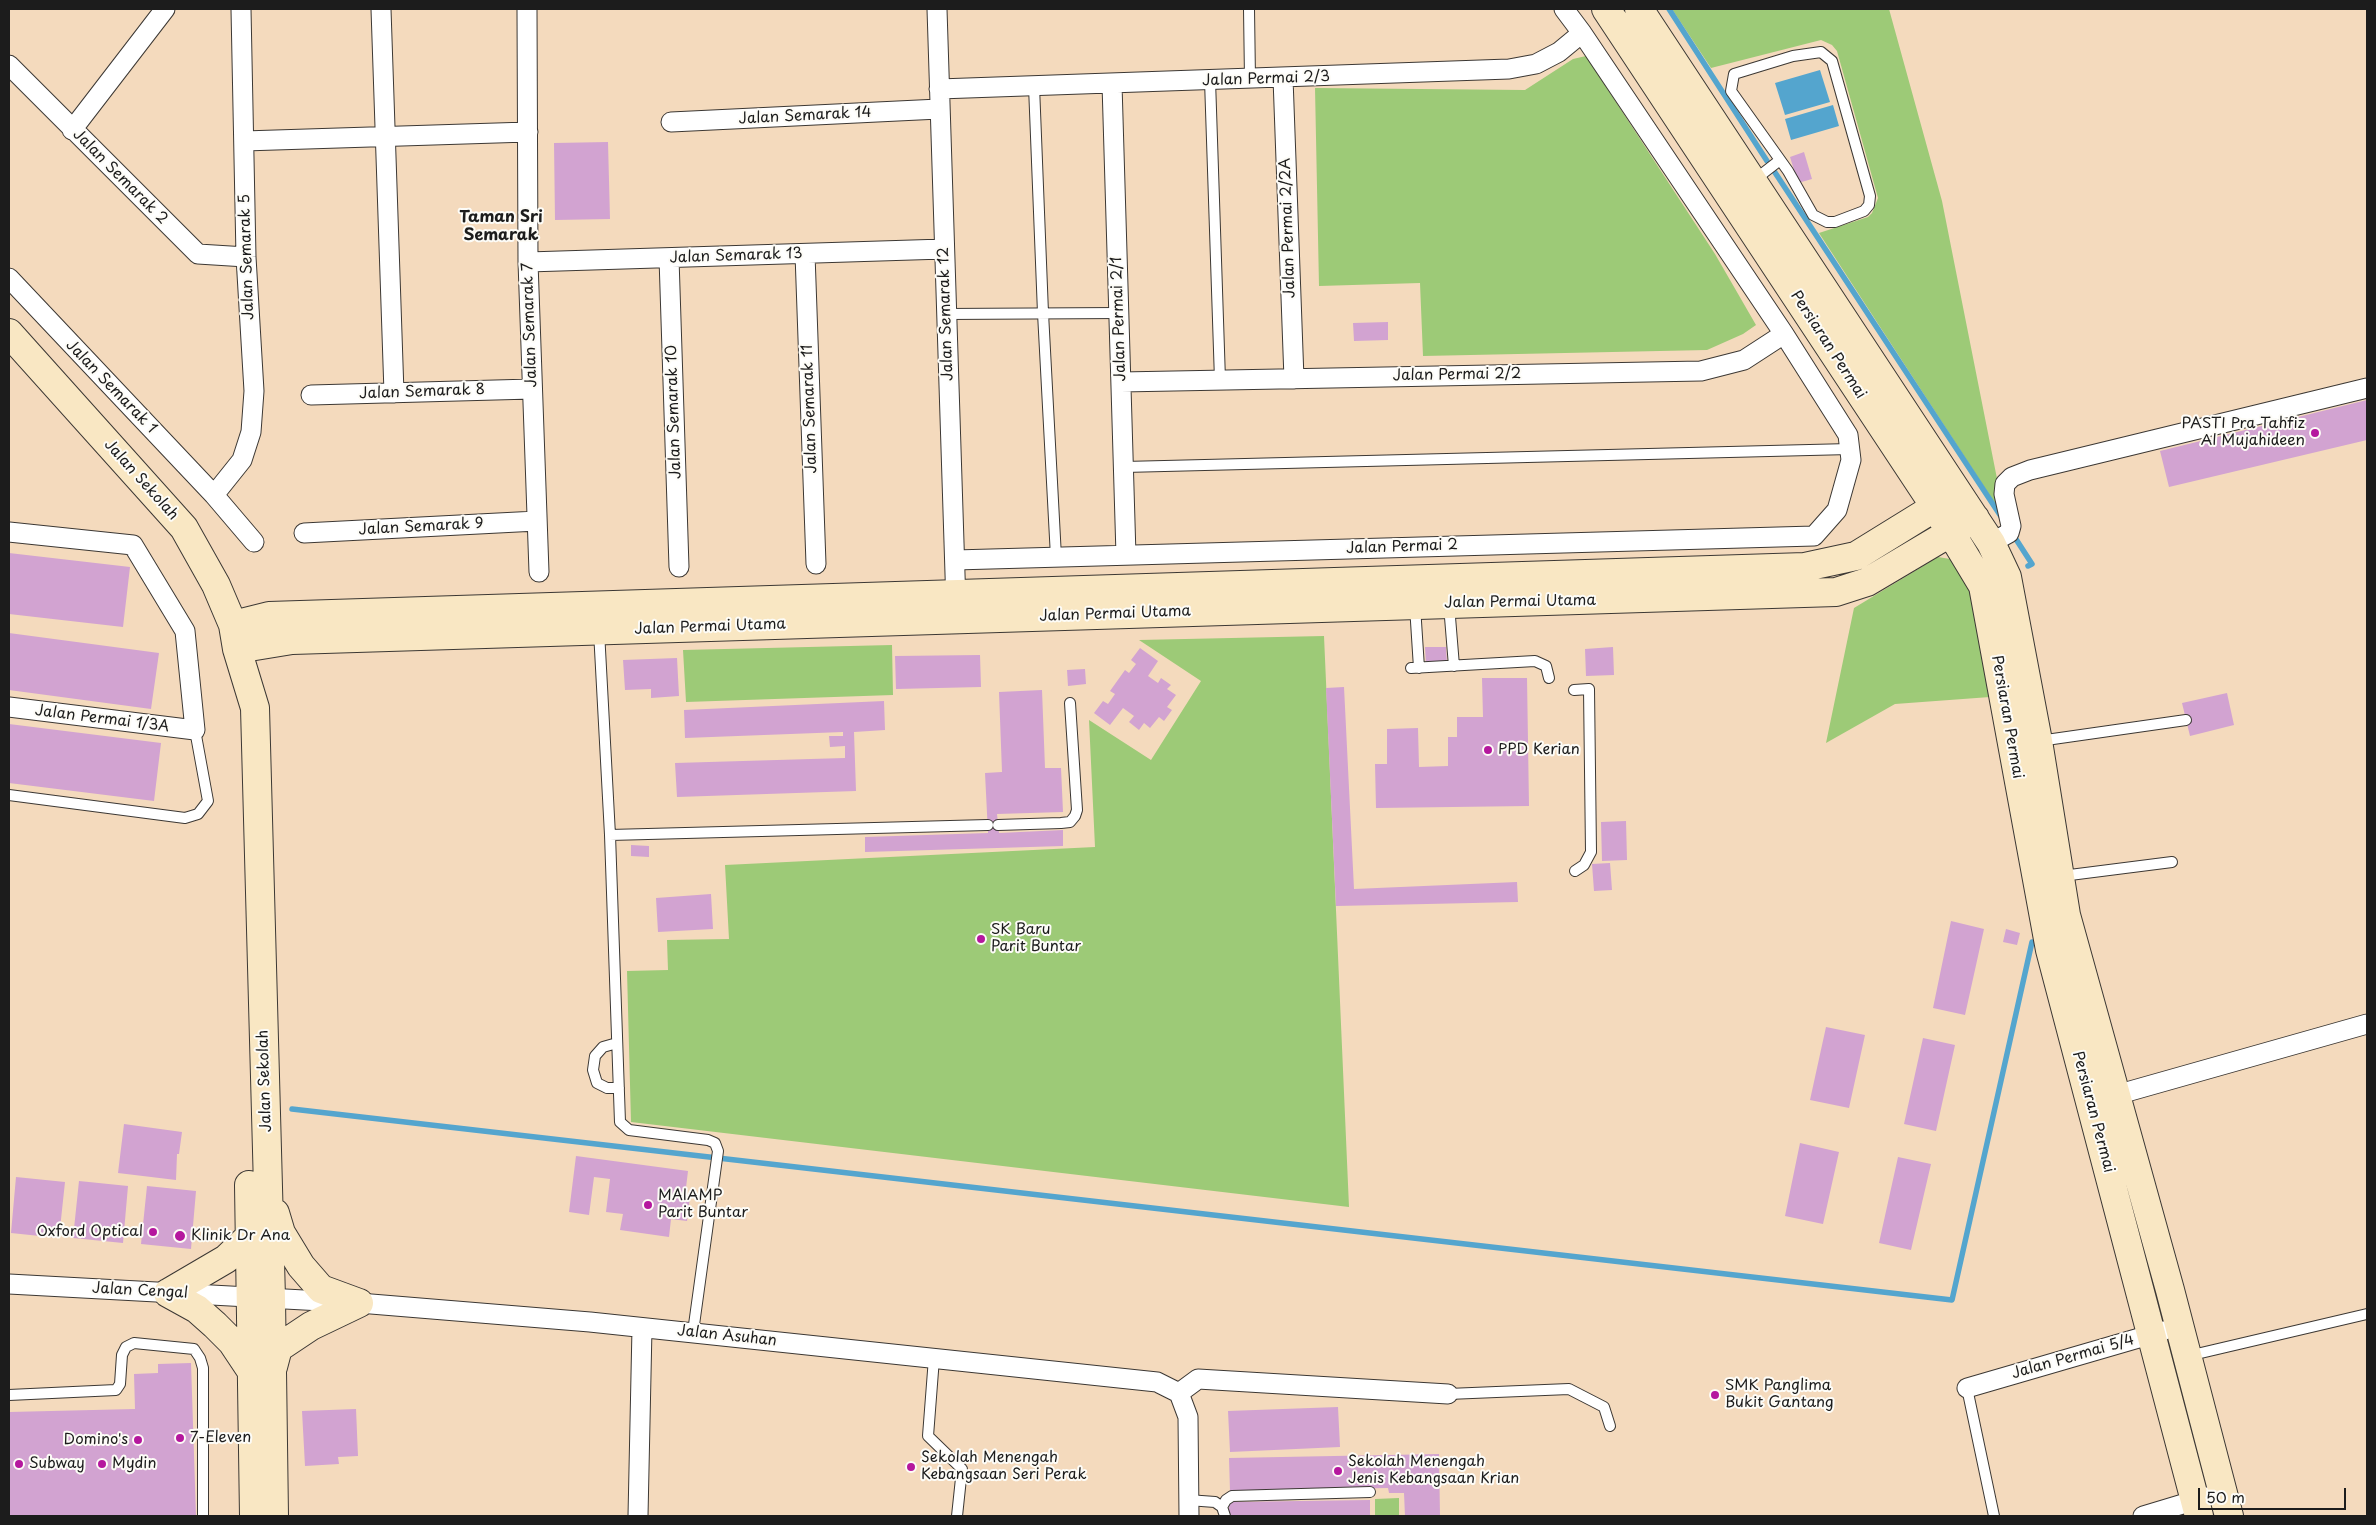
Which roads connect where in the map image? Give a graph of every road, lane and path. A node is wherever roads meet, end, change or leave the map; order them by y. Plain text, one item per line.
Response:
1 (165, 9) edge
2 (241, 9) edge
3 (381, 9) edge
4 (527, 9) edge
5 (937, 9) edge
6 (1249, 9) edge
7 (1564, 9) edge
8 (1606, 9) edge
9 (1638, 9) edge
10 (1582, 33) junction
11 (9, 65) edge
12 (1283, 78) junction
13 (1250, 79) junction
14 (1210, 80) junction
15 (1112, 84) junction
16 (1034, 86) junction
17 (939, 90) junction
18 (939, 109) junction
19 (671, 122) dead end
20 (72, 130) junction
21 (528, 132) junction
22 (386, 137) junction
23 (244, 142) junction
24 (1780, 160) junction
25 (1752, 181) junction
26 (944, 249) junction
27 (805, 254) junction
28 (246, 257) junction
29 (669, 258) junction
30 (528, 262) junction
31 (9, 278) edge
32 (1043, 313) junction
33 (1119, 313) junction
34 (946, 314) junction
35 (9, 333) edge
36 (1784, 334) junction
37 (1294, 379) junction
38 (1220, 380) junction
39 (1121, 382) junction
40 (2367, 388) edge
41 (532, 389) junction
42 (394, 393) junction
43 (311, 395) dead end
44 (1850, 449) junction
45 (1124, 467) junction
46 (214, 495) junction
47 (1947, 500) junction
48 (1975, 518) junction
49 (537, 521) junction
50 (9, 532) edge
51 (1950, 532) junction
52 (304, 534) dead end
53 (254, 542) dead end
54 (1992, 543) junction
55 (1472, 545) junction
56 (1126, 555) junction
57 (1056, 557) junction
58 (955, 560) junction
59 (816, 564) dead end
60 (679, 567) dead end
61 (539, 572) dead end
62 (1465, 595) junction
63 (1415, 604) junction
64 (956, 606) junction
65 (599, 618) junction
66 (235, 637) junction
67 (292, 640) junction
68 (1454, 666) junction
69 (1549, 678) dead end
70 (1574, 690) dead end
71 (1070, 703) dead end
72 (9, 707) edge
73 (255, 708) junction
74 (2186, 720) dead end
75 (195, 730) junction
76 (2038, 742) junction
77 (9, 795) edge
78 (610, 835) junction
79 (2172, 862) dead end
80 (1575, 871) dead end
81 (2060, 876) junction
82 (2367, 1024) edge
83 (617, 1043) junction
84 (619, 1088) junction
85 (2116, 1095) junction
86 (268, 1190) junction
87 (250, 1236) junction
88 (9, 1284) edge
89 (168, 1293) junction
90 (261, 1297) junction
91 (359, 1303) junction
92 (2367, 1314) edge
93 (2179, 1327) junction
94 (642, 1328) junction
95 (693, 1332) junction
96 (2152, 1334) junction
97 (2188, 1356) junction
98 (934, 1358) junction
99 (262, 1370) junction
100 (1967, 1388) joint
101 (1179, 1393) junction
102 (1448, 1394) joint
103 (9, 1395) edge
104 (1610, 1426) dead end
105 (1370, 1492) dead end
106 (2226, 1504) edge
107 (1188, 1508) edge
108 (2197, 1508) edge
109 (1224, 1512) edge
110 (203, 1516) edge
111 (254, 1516) edge
112 (274, 1516) edge
113 (638, 1516) edge
114 (958, 1516) edge
115 (1994, 1516) edge
116 (2143, 1516) edge

1 - 20 street
2 - 23 street, Jalan Semarak 5
3 - 22 street
4 - 21 street, Jalan Semarak 7
5 - 17 street, Jalan Semarak 12
6 - 13 lane
7 - 10 street
8 - 47 street, Persiaran Permai
9 - 25 street, Persiaran Permai
10 - 12 street, Jalan Permai 2/3
10 - 36 street
11 - 20 street, Jalan Semarak 2
12 - 13 street, Jalan Permai 2/3
12 - 37 street, Jalan Permai 2/2A
13 - 14 street, Jalan Permai 2/3
14 - 15 street, Jalan Permai 2/3
14 - 38 lane
15 - 16 street, Jalan Permai 2/3
15 - 33 street, Jalan Permai 2/1
16 - 17 street, Jalan Permai 2/3
16 - 32 lane
17 - 18 street, Jalan Semarak 12
18 - 19 street, Jalan Semarak 14
18 - 26 street, Jalan Semarak 12
20 - 28 street, Jalan Semarak 2
21 - 22 street
21 - 30 street, Jalan Semarak 7
22 - 23 street
22 - 42 street
23 - 28 street, Jalan Semarak 5
24 - 24 lane
24 - 25 lane
25 - 47 street, Persiaran Permai
26 - 27 street, Jalan Semarak 13
26 - 34 street, Jalan Semarak 12
27 - 29 street, Jalan Semarak 13
27 - 59 street, Jalan Semarak 11
28 - 46 street, Jalan Semarak 5
29 - 30 street, Jalan Semarak 13
29 - 60 street, Jalan Semarak 10
30 - 41 street, Jalan Semarak 7
31 - 46 street, Jalan Semarak 1
32 - 33 lane
32 - 34 lane
32 - 57 lane
33 - 39 street, Jalan Permai 2/1
34 - 58 street, Jalan Semarak 12
35 - 66 street, Jalan Sekolah
36 - 37 street, Jalan Permai 2/2
36 - 44 street
37 - 38 street, Jalan Permai 2/2
38 - 39 street, Jalan Permai 2/2
39 - 45 street, Jalan Permai 2/1
40 - 54 street
41 - 42 street, Jalan Semarak 8
41 - 49 street, Jalan Semarak 7
42 - 43 street, Jalan Semarak 8
44 - 45 lane
44 - 55 street, Jalan Permai 2
45 - 56 street, Jalan Permai 2/1
46 - 53 street, Jalan Semarak 1
47 - 48 street, Persiaran Permai
47 - 51 street, Persiaran Permai
47 - 62 street, Jalan Permai Utama
48 - 51 street, Jalan Permai Utama
48 - 54 street, Persiaran Permai
49 - 52 street, Jalan Semarak 9
49 - 61 street, Jalan Semarak 7
50 - 75 street
51 - 62 street, Jalan Permai Utama
51 - 96 street, Persiaran Permai
54 - 76 street, Persiaran Permai
55 - 56 street, Jalan Permai 2
55 - 62 street
56 - 57 street, Jalan Permai 2
57 - 58 street, Jalan Permai 2
58 - 64 street, Jalan Semarak 12
62 - 63 street, Jalan Permai Utama
62 - 64 street, Jalan Permai Utama
62 - 68 lane
63 - 64 street, Jalan Permai Utama
63 - 68 lane
64 - 65 street, Jalan Permai Utama
65 - 66 street, Jalan Permai Utama
65 - 67 street, Jalan Permai Utama
65 - 78 lane
66 - 67 street, Jalan Permai Utama
66 - 73 street, Jalan Sekolah
66 - 87 street, Jalan Sekolah
67 - 73 street
68 - 69 lane
70 - 80 lane
71 - 78 lane
72 - 75 street, Jalan Permai 1/3A
73 - 86 street, Jalan Sekolah
74 - 76 lane
75 - 77 lane
76 - 81 street, Persiaran Permai
78 - 83 lane
79 - 81 lane
81 - 85 street, Persiaran Permai
82 - 85 street
83 - 84 lane
83 - 84 lane
84 - 95 lane
85 - 93 street, Persiaran Permai
86 - 90 street, Jalan Sekolah
86 - 91 street
87 - 89 street
87 - 90 street, Jalan Sekolah
88 - 89 street, Jalan Cengal
89 - 90 street, Jalan Cengal
89 - 99 street
90 - 91 street, Jalan Asuhan
90 - 99 street, Jalan Sekolah
91 - 94 street, Jalan Asuhan
91 - 99 street
92 - 97 lane
93 - 96 street, Jalan Permai 5/4
93 - 97 street, Persiaran Permai
94 - 95 street, Jalan Asuhan
94 - 113 street
95 - 98 street, Jalan Asuhan
96 - 100 street, Jalan Permai 5/4
96 - 108 street, Persiaran Permai
97 - 106 street, Persiaran Permai
98 - 101 street, Jalan Asuhan
98 - 114 lane
99 - 111 street, Jalan Sekolah
99 - 112 street, Jalan Sekolah
100 - 115 lane
101 - 102 street
101 - 107 street
102 - 104 lane
103 - 110 lane
105 - 109 lane
106 - 108 street
107 - 109 lane
108 - 116 street

